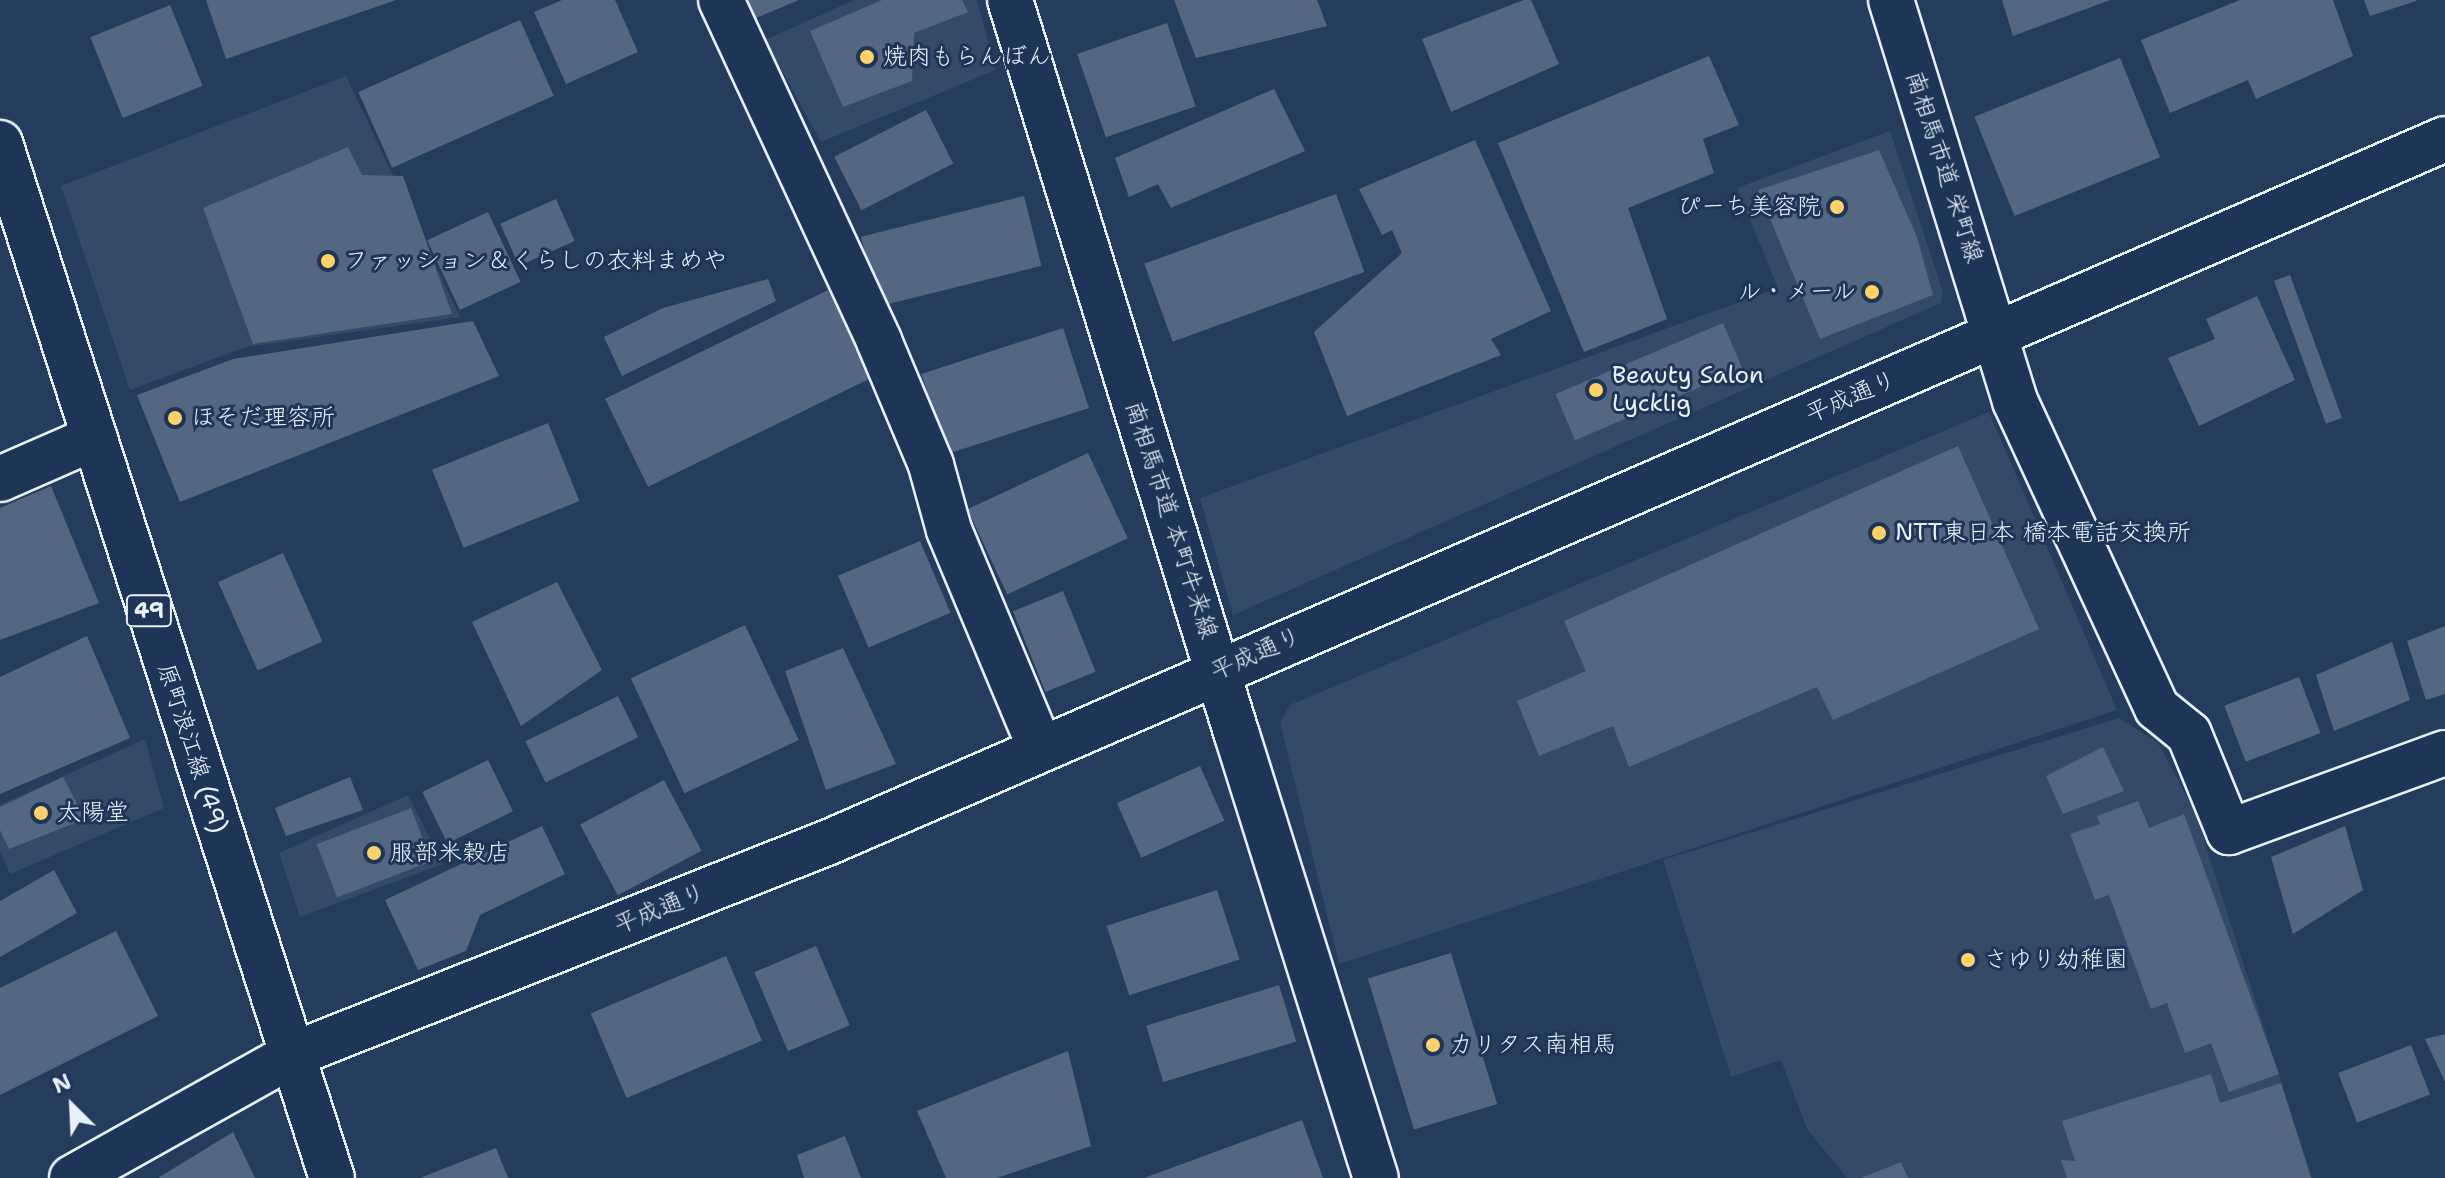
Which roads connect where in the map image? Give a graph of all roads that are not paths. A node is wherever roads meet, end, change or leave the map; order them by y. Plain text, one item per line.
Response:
1 (721, 0) edge
2 (1010, 0) edge
3 (1891, 0) edge
4 (2445, 139) edge
5 (0, 143) edge
6 (1994, 335) junction
7 (94, 438) junction
8 (0, 479) edge
9 (1219, 670) junction
10 (1040, 748) junction
11 (2445, 753) edge
12 (296, 1066) junction
13 (72, 1178) edge
14 (332, 1178) edge
15 (1376, 1178) edge

1 - 10 street
2 - 9 street, 南相馬市道 本町牛来線
3 - 6 street, 南相馬市道 栄町線
4 - 6 street, 平成通り
5 - 7 street, 原町浪江線 (49) / 49
6 - 9 street, 平成通り
6 - 11 street, 南相馬市道 栄町線
7 - 8 street
7 - 12 street, 原町浪江線 (49) / 49
9 - 10 street, 平成通り
9 - 15 street, 南相馬市道 本町牛来線
10 - 12 street, 平成通り
12 - 13 street, 平成通り
12 - 14 street, 49

